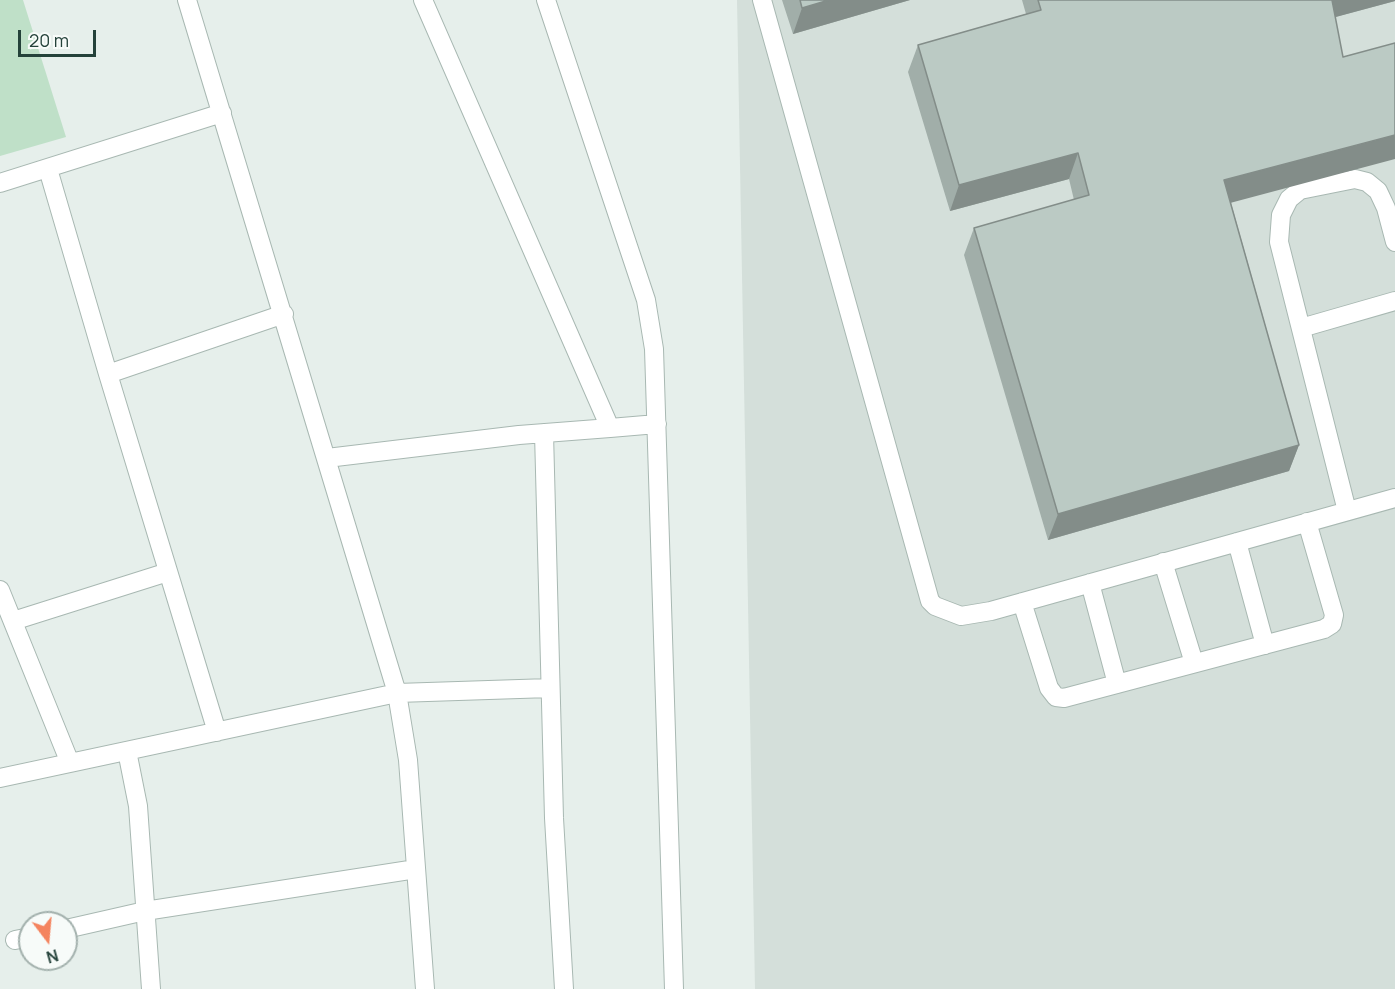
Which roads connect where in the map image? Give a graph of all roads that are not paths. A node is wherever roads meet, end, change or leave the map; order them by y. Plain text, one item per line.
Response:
1 (187, 0) edge
2 (423, 0) edge
3 (546, 0) edge
4 (762, 0) edge
5 (222, 113) junction
6 (48, 169) junction
7 (0, 183) edge
8 (1395, 242) edge
9 (1395, 301) edge
10 (284, 314) junction
11 (1301, 328) junction
12 (108, 374) junction
13 (657, 424) junction
14 (610, 428) junction
15 (544, 433) junction
16 (327, 458) junction
17 (1395, 498) edge
18 (1347, 511) junction
19 (1307, 522) junction
20 (1237, 542) junction
21 (1163, 562) junction
22 (168, 572) junction
23 (1090, 583) junction
24 (0, 590) edge
25 (1022, 602) junction
26 (13, 621) junction
27 (1265, 645) junction
28 (1194, 663) junction
29 (1117, 684) junction
30 (550, 688) junction
31 (397, 693) junction
32 (218, 732) junction
33 (127, 751) junction
34 (70, 763) junction
35 (0, 778) edge
36 (416, 869) junction
37 (145, 911) junction
38 (78, 926) edge
39 (150, 989) edge
40 (425, 989) edge
41 (564, 989) edge
42 (675, 989) edge

1 - 5 street
2 - 14 street
3 - 13 street
4 - 25 street
5 - 6 street
5 - 10 street
6 - 7 street
6 - 12 street
8 - 11 street
9 - 11 street
10 - 12 street
10 - 16 street
11 - 18 street
12 - 22 street
13 - 14 street
13 - 42 street
14 - 15 street
15 - 16 street
15 - 30 street
16 - 31 street
17 - 18 street
18 - 19 street
19 - 20 street
19 - 27 street
20 - 21 street
20 - 27 street
21 - 23 street
21 - 28 street
22 - 26 street
22 - 32 street
23 - 25 street
23 - 29 street
24 - 26 street
25 - 29 street
26 - 34 street
27 - 28 street
28 - 29 street
30 - 31 street
30 - 41 street
31 - 32 street
31 - 36 street
32 - 33 street
33 - 34 street
33 - 37 street
34 - 35 street
36 - 37 street
36 - 40 street
37 - 38 street
37 - 39 street

